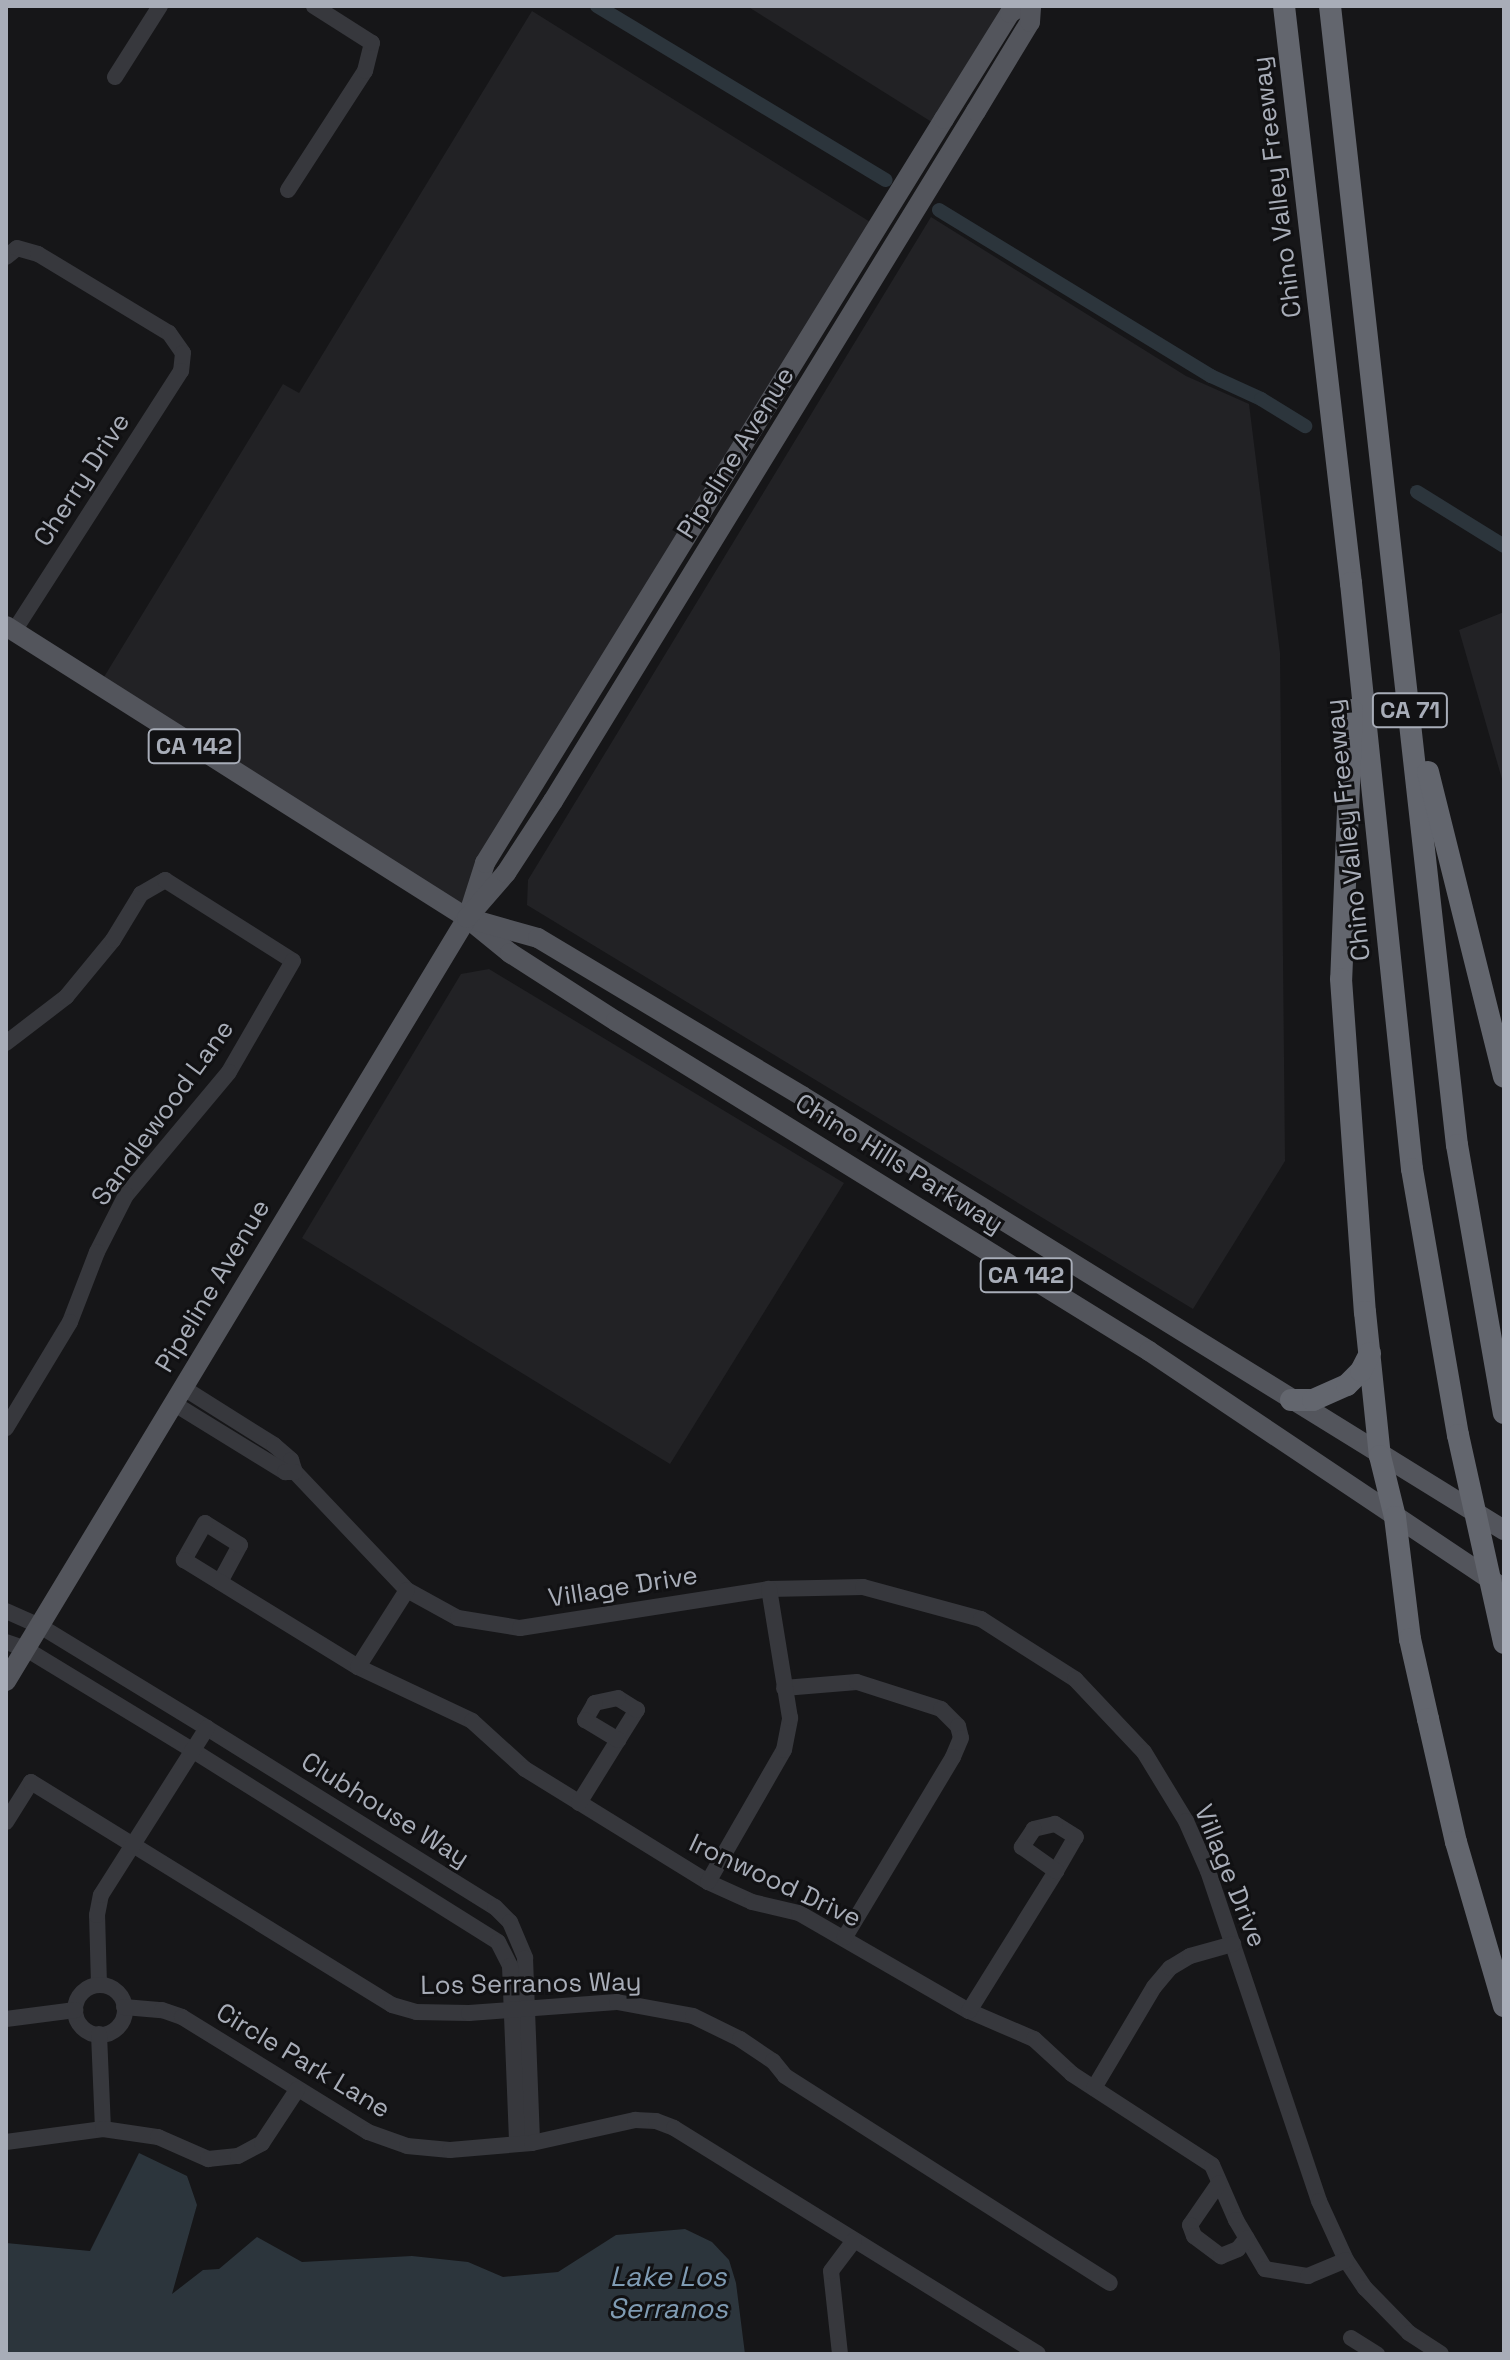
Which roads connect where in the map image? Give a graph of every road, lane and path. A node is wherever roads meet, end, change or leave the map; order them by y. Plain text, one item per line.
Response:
1 (160, 6) edge
2 (314, 6) edge
3 (1021, 6) edge
4 (1031, 6) edge
5 (1284, 6) edge
6 (1330, 6) edge
7 (115, 77) dead end
8 (288, 190) dead end
9 (12, 252) edge
10 (10, 628) edge
11 (1356, 633) junction
12 (1408, 690) junction
13 (467, 918) junction
14 (6, 1043) edge
15 (1504, 1077) edge
16 (1370, 1353) junction
17 (178, 1395) junction
18 (1291, 1400) junction
19 (1504, 1413) edge
20 (6, 1428) edge
21 (1380, 1456) junction
22 (1395, 1517) junction
23 (1504, 1530) edge
24 (220, 1582) dead end
25 (769, 1589) junction
26 (1504, 1589) edge
27 (407, 1590) junction
28 (6, 1611) edge
29 (40, 1626) junction
30 (6, 1642) edge
31 (1504, 1643) edge
32 (26, 1649) junction
33 (358, 1667) junction
34 (6, 1681) edge
35 (784, 1688) junction
36 (207, 1728) junction
37 (618, 1740) dead end
38 (192, 1750) junction
39 (579, 1803) junction
40 (6, 1822) edge
41 (130, 1845) junction
42 (1056, 1871) dead end
43 (708, 1882) junction
44 (845, 1937) junction
45 (1233, 1944) junction
46 (99, 1985) junction
47 (1504, 2006) edge
48 (124, 2007) junction
49 (75, 2010) junction
50 (520, 2010) junction
51 (969, 2011) junction
52 (6, 2019) edge
53 (99, 2034) junction
54 (1094, 2088) junction
55 (297, 2090) junction
56 (103, 2129) junction
57 (6, 2142) edge
58 (524, 2144) junction
59 (1219, 2183) junction
60 (1247, 2238) junction
61 (854, 2241) junction
62 (1346, 2260) junction
63 (1110, 2283) dead end
64 (1351, 2338) dead end
65 (1035, 2353) edge
66 (840, 2354) edge
67 (1377, 2354) edge
68 (1441, 2354) edge

1 - 7 street
2 - 8 street
3 - 13 main road, Pipeline Avenue
4 - 13 main road, Pipeline Avenue
5 - 11 highway, Chino Valley Freeway / CA 71
6 - 12 highway, CA 71
9 - 10 street, Cherry Drive
10 - 13 main road, Chino Hills Parkway / CA 142
11 - 16 highway
11 - 31 highway, Chino Valley Freeway / CA 71, bridge
12 - 15 highway
12 - 19 highway, CA 71
13 - 17 main road, Pipeline Avenue
13 - 18 main road, Chino Hills Parkway / CA 142
13 - 22 main road, Chino Hills Parkway / CA 142
14 - 20 street, Sandlewood Lane
16 - 18 highway
16 - 21 highway
17 - 27 street, Village Drive
17 - 29 main road, Pipeline Avenue
18 - 21 main road, Chino Hills Parkway / CA 142
21 - 22 highway
21 - 23 main road, Chino Hills Parkway / CA 142
22 - 26 main road, Chino Hills Parkway / CA 142
22 - 47 highway
24 - 33 street, Ironwood Drive
25 - 27 street, Village Drive
25 - 35 street
25 - 45 street, Village Drive
27 - 33 street
28 - 29 street, Clubhouse Way
29 - 32 main road, Pipeline Avenue
29 - 36 street, Clubhouse Way
30 - 32 street, Clubhouse Way
32 - 34 main road, Pipeline Avenue
32 - 38 street, Clubhouse Way
33 - 39 street, Ironwood Drive
35 - 43 street
35 - 44 street
36 - 38 street
36 - 50 street, Clubhouse Way
37 - 39 street
38 - 41 street
38 - 50 street, Clubhouse Way
39 - 43 street, Ironwood Drive
40 - 41 street, Los Serranos Way
41 - 46 street
41 - 50 street, Los Serranos Way
42 - 51 street
43 - 44 street, Ironwood Drive
44 - 51 street, Ironwood Drive
45 - 54 street
45 - 62 street, Village Drive
46 - 48 street
46 - 49 street
48 - 53 street
48 - 55 street, Circle Park Lane
49 - 52 street
49 - 53 street
50 - 58 street, Clubhouse Way
50 - 63 street, Los Serranos Way
51 - 54 street, Ironwood Drive
53 - 56 street
54 - 59 street, Ironwood Drive
55 - 56 street
55 - 58 street, Circle Park Lane
56 - 57 street
58 - 61 street, Circle Park Lane
59 - 60 street, Ironwood Drive
59 - 60 street
60 - 62 street, Ironwood Drive
61 - 65 street, Circle Park Lane
61 - 66 street
62 - 68 street, Village Drive
64 - 67 street

